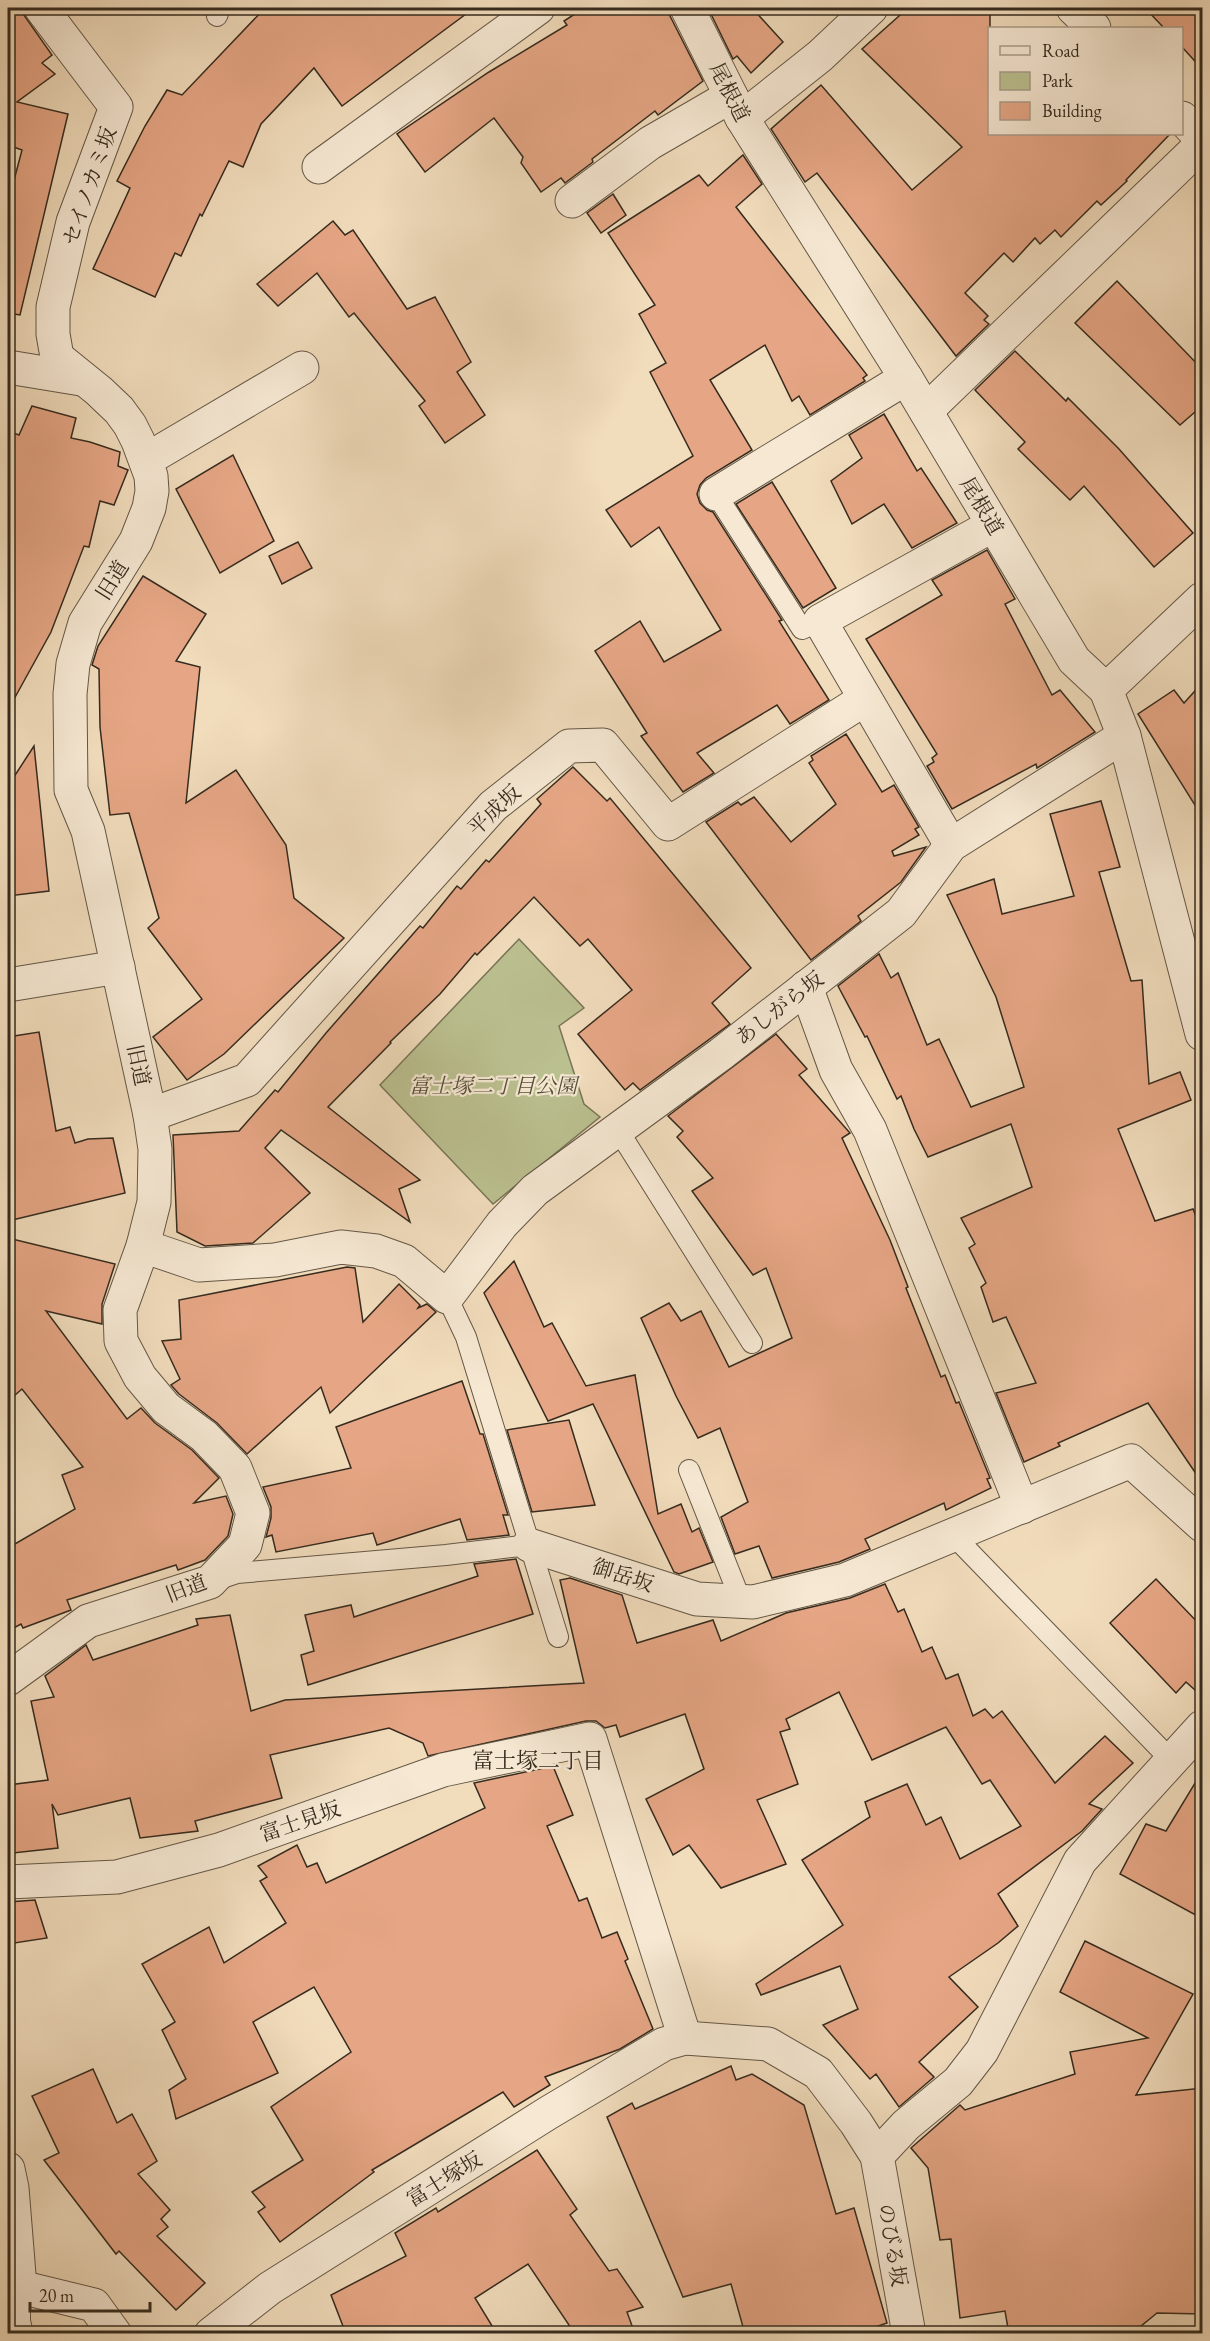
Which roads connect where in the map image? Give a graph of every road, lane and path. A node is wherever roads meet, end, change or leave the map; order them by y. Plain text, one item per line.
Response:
1 (41, 8) edge
2 (538, 8) edge
3 (687, 8) edge
4 (871, 8) edge
5 (1073, 8) edge
6 (1093, 27) edge
7 (737, 107) junction
8 (1183, 119) edge
9 (1203, 142) edge
10 (319, 167) dead end
11 (572, 201) dead end
12 (8, 367) edge
13 (302, 368) dead end
14 (906, 378) junction
15 (81, 379) junction
16 (926, 411) junction
17 (146, 460) junction
18 (716, 494) joint
19 (993, 525) junction
20 (1203, 599) edge
21 (820, 621) junction
22 (1106, 690) junction
23 (866, 699) junction
24 (1124, 736) junction
25 (951, 845) junction
26 (118, 967) junction
27 (8, 985) edge
28 (806, 987) junction
29 (1203, 1034) edge
30 (150, 1115) junction
31 (618, 1130) junction
32 (143, 1246) junction
33 (447, 1297) junction
34 (752, 1343) dead end
35 (688, 1470) dead end
36 (1022, 1507) junction
37 (1203, 1525) edge
38 (953, 1535) junction
39 (529, 1545) junction
40 (210, 1582) junction
41 (741, 1601) junction
42 (558, 1637) dead end
43 (8, 1679) edge
44 (1203, 1727) edge
45 (1171, 1760) junction
46 (8, 1882) edge
47 (685, 2038) junction
48 (877, 2156) junction
49 (8, 2169) edge
50 (14, 2289) edge
51 (23, 2334) edge
52 (115, 2334) edge
53 (211, 2334) edge
54 (909, 2334) edge

1 - 15 street, セイノカミ坂
2 - 10 street
3 - 7 street, 尾根道
4 - 7 street
5 - 6 street
7 - 11 street
7 - 14 street, 尾根道
8 - 9 street
9 - 16 street
12 - 15 street, 旧道
13 - 17 street
14 - 16 street, 尾根道
14 - 18 street
15 - 17 street, 旧道
16 - 19 street, 尾根道
17 - 26 street, 旧道
18 - 21 lane
19 - 21 street
19 - 22 street, 尾根道
20 - 22 street
21 - 23 street
22 - 24 street, 尾根道
23 - 25 street
23 - 30 street, 平成坂
24 - 25 street, あしがら坂
24 - 29 street, 尾根道
25 - 28 street, あしがら坂
26 - 27 street
26 - 30 street, 旧道
28 - 31 street, あしがら坂
28 - 36 street
30 - 32 street, 旧道
31 - 33 street, あしがら坂
31 - 34 lane
32 - 33 street
32 - 40 street, 旧道
33 - 39 lane
35 - 41 lane
36 - 37 street, 御岳坂
36 - 38 street, 御岳坂
38 - 41 street, 御岳坂
38 - 45 lane
39 - 40 lane, 御岳坂
39 - 41 street, 御岳坂
39 - 42 lane
40 - 43 street, 旧道
44 - 45 street
45 - 48 street
46 - 47 street, 富士見坂
47 - 48 street
47 - 53 street, 富士塚坂
48 - 54 street, のびる坂
49 - 50 street
50 - 51 lane
50 - 52 street

